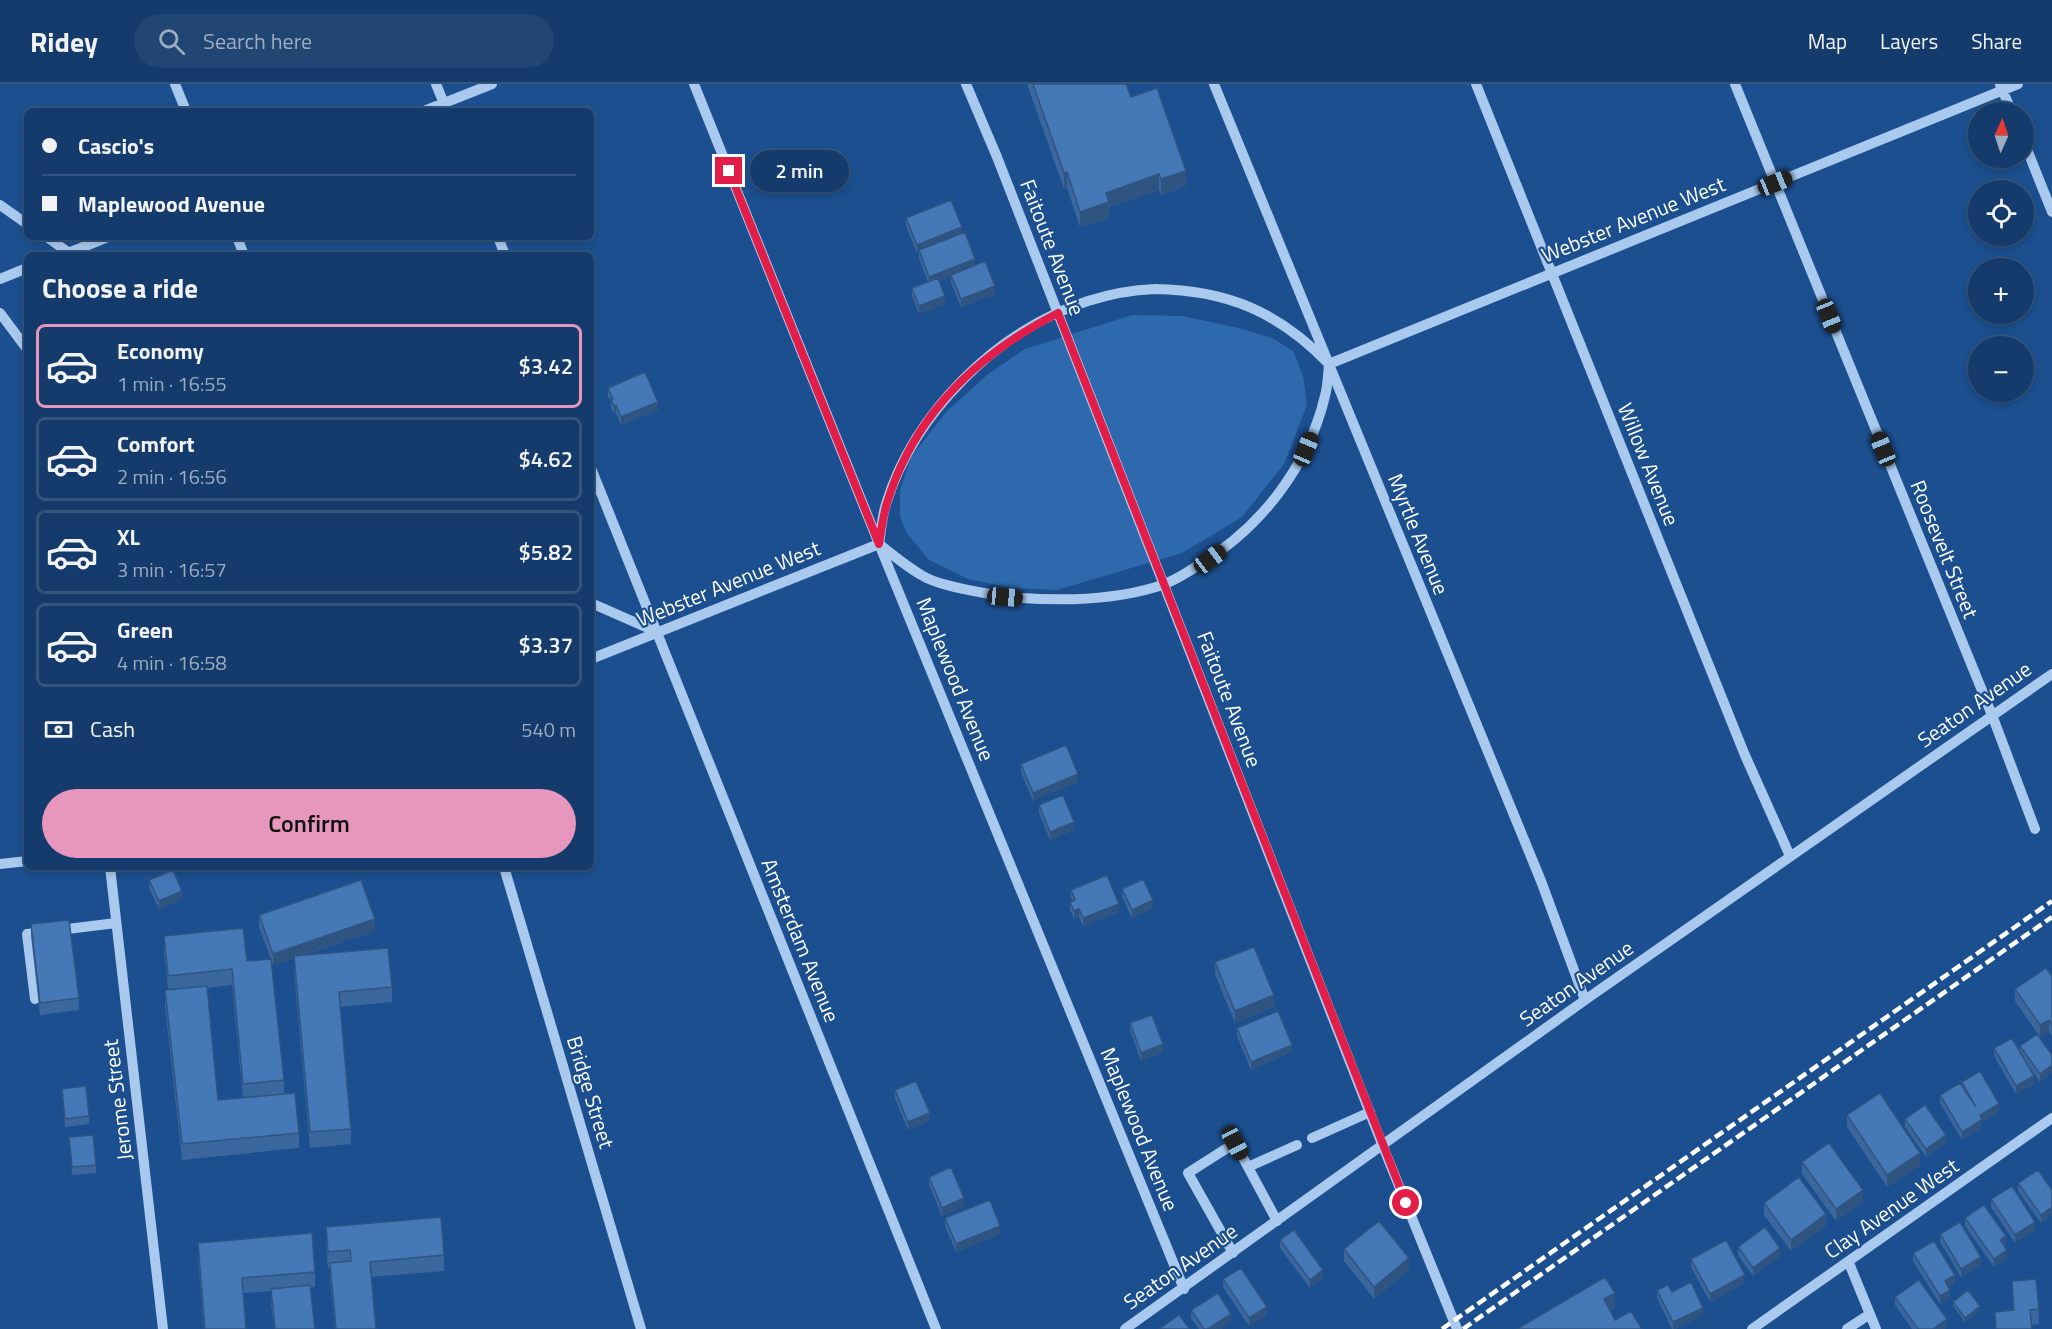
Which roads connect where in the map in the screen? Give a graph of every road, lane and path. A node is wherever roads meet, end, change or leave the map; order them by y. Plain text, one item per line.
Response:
1 (175, 84) edge
2 (436, 84) edge
3 (492, 84) edge
4 (694, 84) edge
5 (966, 84) edge
6 (1214, 84) edge
7 (1476, 84) edge
8 (1735, 84) edge
9 (2018, 84) edge
10 (2001, 87) edge
11 (2008, 102) edge
12 (446, 107) edge
13 (185, 108) edge
14 (2034, 167) edge
15 (1775, 183) junction
16 (0, 205) edge
17 (2052, 212) edge
18 (24, 222) edge
19 (50, 240) edge
20 (101, 240) edge
21 (65, 252) edge
22 (73, 252) edge
23 (24, 269) edge
24 (1552, 273) junction
25 (0, 279) edge
26 (0, 313) edge
27 (1058, 313) junction
28 (24, 345) edge
29 (1329, 364) junction
30 (594, 475) edge
31 (879, 544) junction
32 (1164, 584) junction
33 (594, 604) edge
34 (657, 632) junction
35 (594, 658) edge
36 (2052, 674) edge
37 (1992, 715) junction
38 (2035, 829) dead end
39 (1790, 856) junction
40 (24, 861) edge
41 (0, 864) edge
42 (110, 870) edge
43 (505, 870) edge
44 (116, 923) junction
45 (35, 999) edge
46 (1585, 1000) junction
47 (1370, 1112) junction
48 (2052, 1118) edge
49 (1312, 1138) dead end
50 (1382, 1144) junction
51 (1297, 1145) dead end
52 (1248, 1167) junction
53 (1277, 1221) junction
54 (1233, 1253) junction
55 (1849, 1263) junction
56 (1184, 1289) junction
57 (1870, 1314) junction
58 (163, 1329) edge
59 (642, 1329) edge
60 (936, 1329) edge
61 (1125, 1329) edge
62 (1457, 1329) edge
63 (1752, 1329) edge
64 (1847, 1329) edge
65 (1876, 1329) edge

1 - 13 street
2 - 12 street
3 - 12 street
4 - 31 street, Maplewood Avenue
5 - 27 street, Faitoute Avenue
6 - 29 street, Myrtle Avenue
7 - 24 street, Willow Avenue
8 - 15 street, Roosevelt Street
9 - 10 street, Webster Avenue West
10 - 11 street
10 - 15 street, Webster Avenue West
14 - 17 street
15 - 24 street, Webster Avenue West
15 - 37 street, Roosevelt Street
16 - 18 street
19 - 21 street
20 - 22 street
23 - 25 street
24 - 29 street, Webster Avenue West
24 - 39 street, Willow Avenue
26 - 28 street
27 - 29 street
27 - 31 street
27 - 32 street, Faitoute Avenue
29 - 32 street
29 - 46 street, Myrtle Avenue
30 - 34 street, Amsterdam Avenue
31 - 32 street
31 - 34 street, Webster Avenue West
31 - 56 street, Maplewood Avenue
32 - 47 street, Faitoute Avenue
33 - 34 street
34 - 35 street, Webster Avenue West
34 - 60 street, Amsterdam Avenue
36 - 37 street, Seaton Avenue
37 - 38 street, Roosevelt Street
37 - 39 street, Seaton Avenue
39 - 46 street, Seaton Avenue
40 - 41 street
42 - 44 street, Jerome Street
43 - 59 street, Bridge Street
44 - 45 street
44 - 58 street, Jerome Street
46 - 50 street, Seaton Avenue
47 - 49 street
47 - 50 street, Faitoute Avenue
48 - 55 street, Clay Avenue West
50 - 53 street, Seaton Avenue
50 - 62 street, Faitoute Avenue
51 - 52 street
52 - 53 street
52 - 54 street
53 - 54 street, Seaton Avenue
54 - 56 street, Seaton Avenue
55 - 57 street
55 - 63 street, Clay Avenue West
56 - 61 street, Seaton Avenue
57 - 64 street
57 - 65 street

